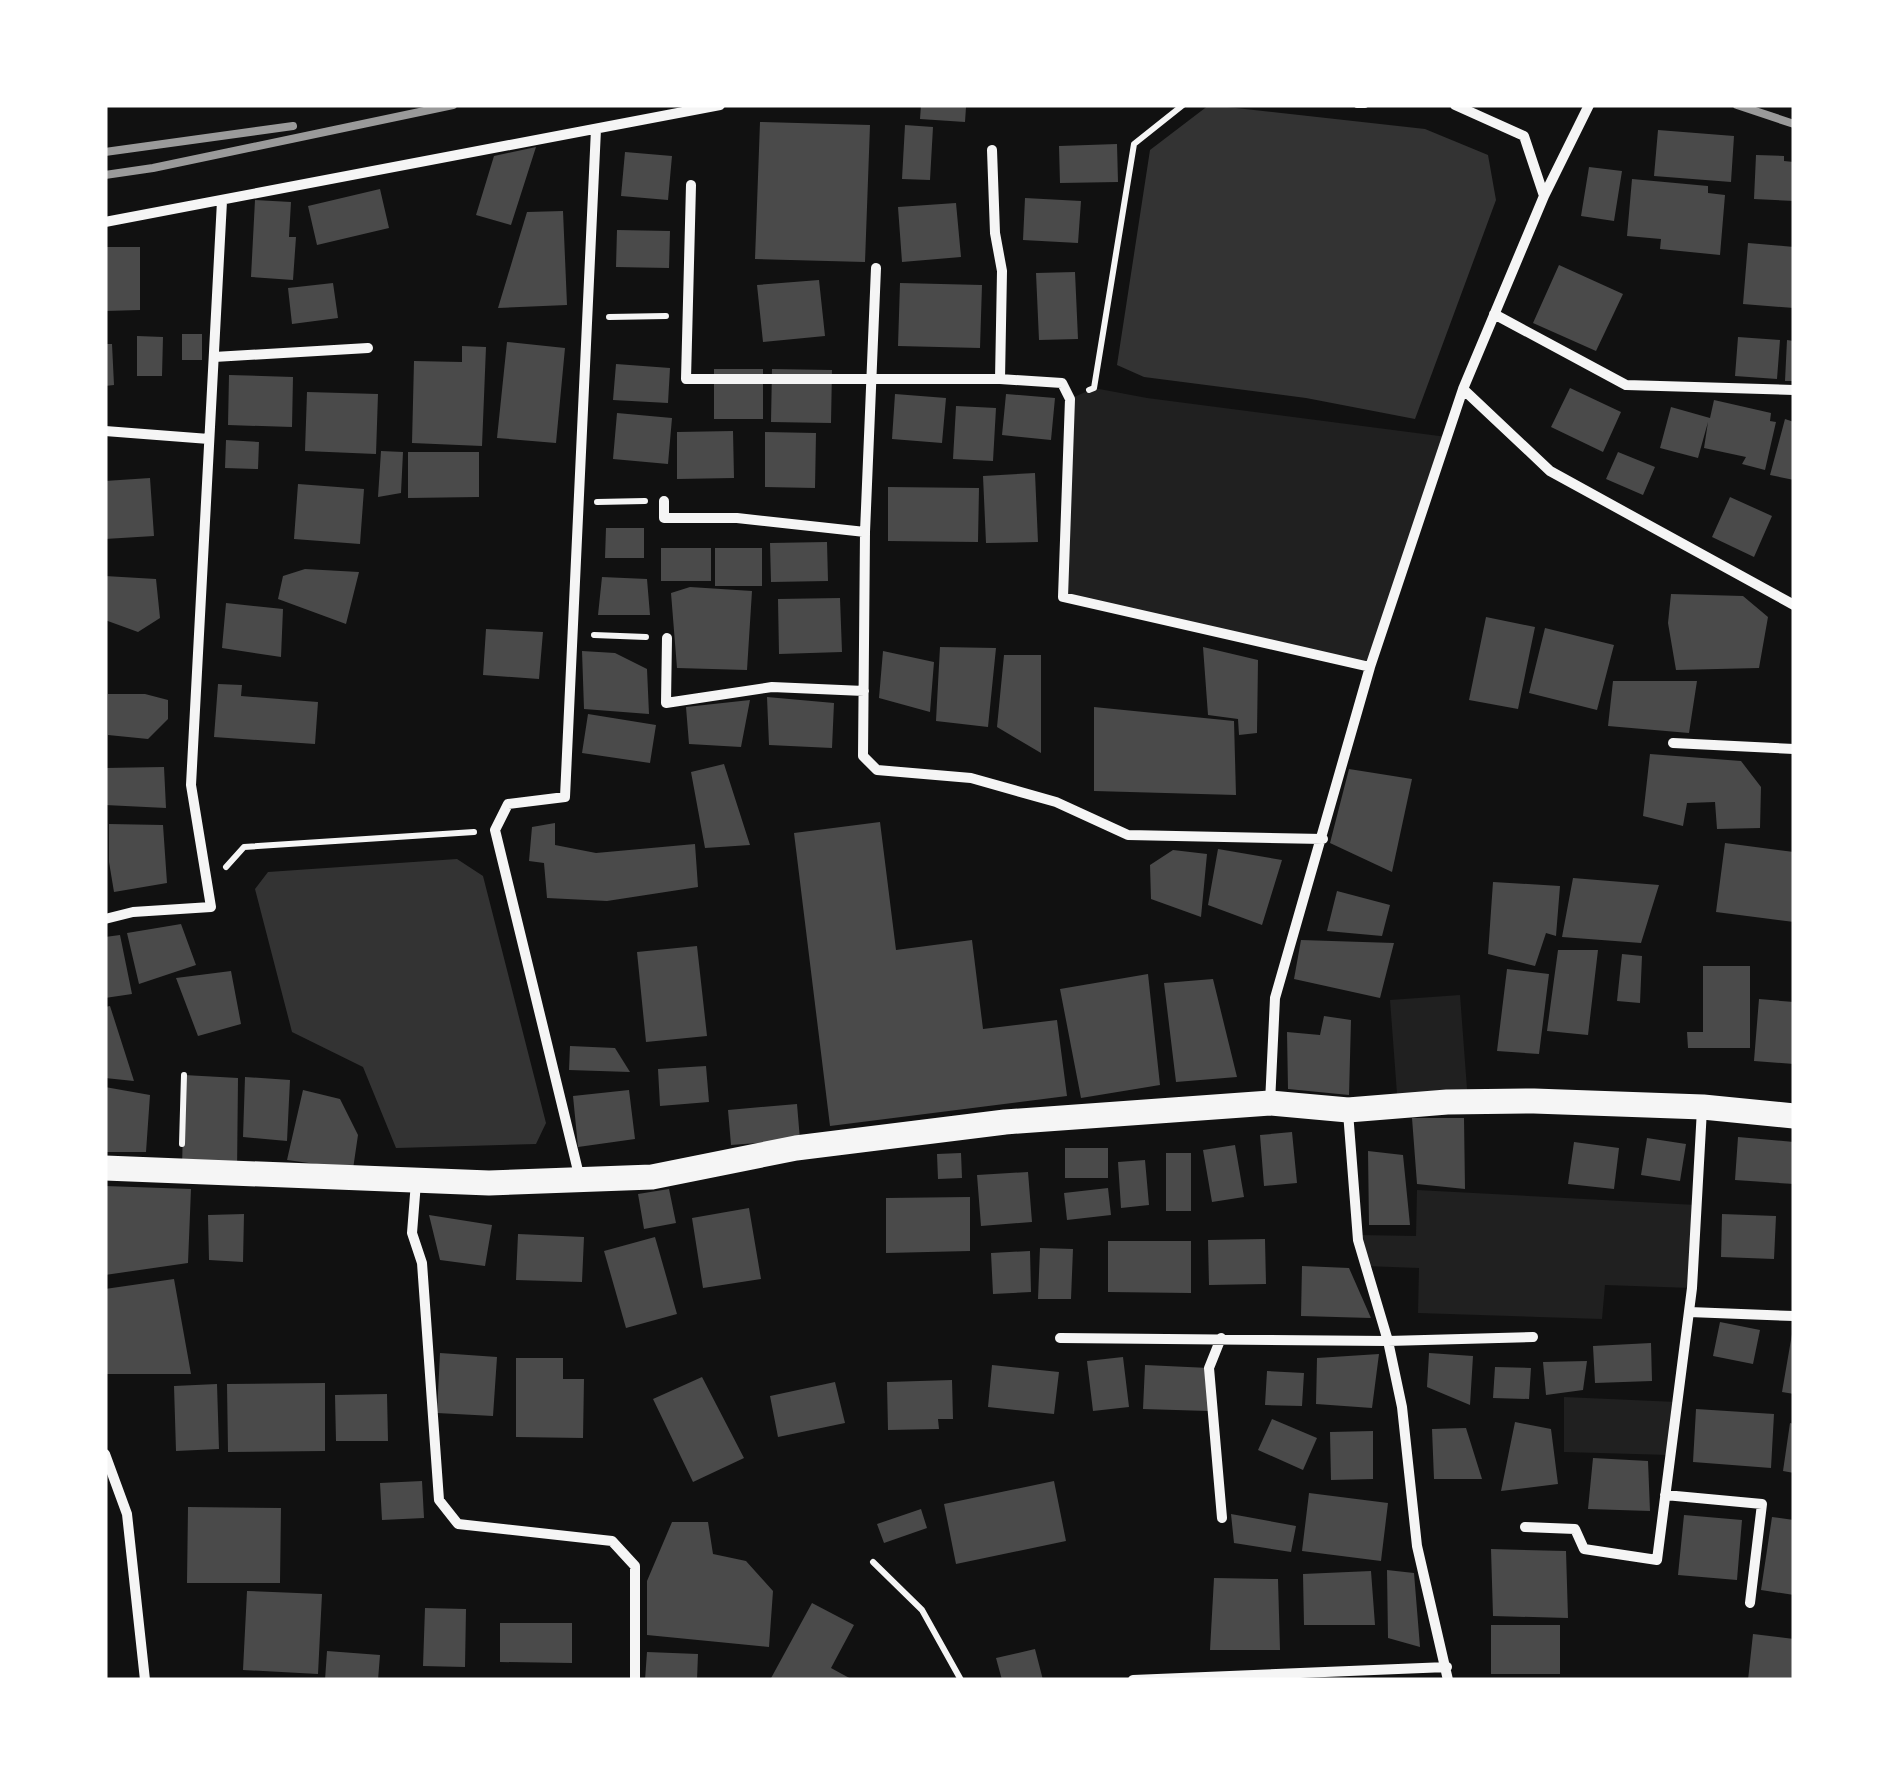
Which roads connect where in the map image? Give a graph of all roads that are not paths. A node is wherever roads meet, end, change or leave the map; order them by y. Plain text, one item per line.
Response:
1 (720, 105) edge
2 (1455, 105) edge
3 (1589, 105) edge
4 (596, 129) junction
5 (992, 150) dead end
6 (690, 185) dead end
7 (1544, 196) junction
8 (222, 202) junction
9 (105, 222) edge
10 (876, 268) dead end
11 (1494, 314) junction
12 (368, 348) dead end
13 (214, 357) junction
14 (873, 379) junction
15 (1000, 379) junction
16 (1463, 390) junction
17 (1794, 390) edge
18 (105, 431) edge
19 (209, 439) junction
20 (664, 501) road end
21 (865, 532) junction
22 (1794, 605) edge
23 (667, 638) dead end
24 (1370, 667) junction
25 (864, 691) junction
26 (1673, 743) dead end
27 (1794, 750) edge
28 (1323, 839) junction
29 (105, 920) edge
30 (1270, 1103) junction
31 (1702, 1107) junction
32 (1348, 1110) junction
33 (1794, 1116) edge
34 (105, 1168) edge
35 (416, 1180) junction
36 (580, 1180) junction
37 (1689, 1312) junction
38 (1794, 1316) edge
39 (1533, 1337) dead end
40 (1060, 1338) dead end
41 (1221, 1338) junction
42 (1388, 1341) junction
43 (105, 1454) edge
44 (1665, 1495) junction
45 (1222, 1518) dead end
46 (1525, 1527) dead end
47 (1750, 1602) dead end
48 (1447, 1667) junction
49 (145, 1680) edge
50 (635, 1680) edge
51 (1133, 1680) edge
52 (1448, 1680) edge

1 - 4 street
2 - 7 street
3 - 7 street
4 - 8 street
4 - 36 street
5 - 15 street
6 - 14 street
7 - 11 street
8 - 9 street
8 - 13 street
10 - 14 street
11 - 16 street
11 - 17 street
12 - 13 street
13 - 19 street
14 - 15 street
14 - 21 street
15 - 24 street
16 - 22 street
16 - 24 street
18 - 19 street
19 - 29 street
20 - 21 street
21 - 25 street
23 - 25 street
24 - 28 street
25 - 28 street
26 - 27 street
28 - 30 street
30 - 32 main road
30 - 36 main road
31 - 32 main road
31 - 33 main road
31 - 37 street
32 - 42 street
34 - 35 main road
35 - 36 main road
35 - 50 street
37 - 38 street
37 - 44 street
39 - 42 street
40 - 41 street
41 - 42 street
41 - 45 street
42 - 48 street
43 - 49 street
44 - 46 street
44 - 47 street
48 - 51 street
48 - 52 street

